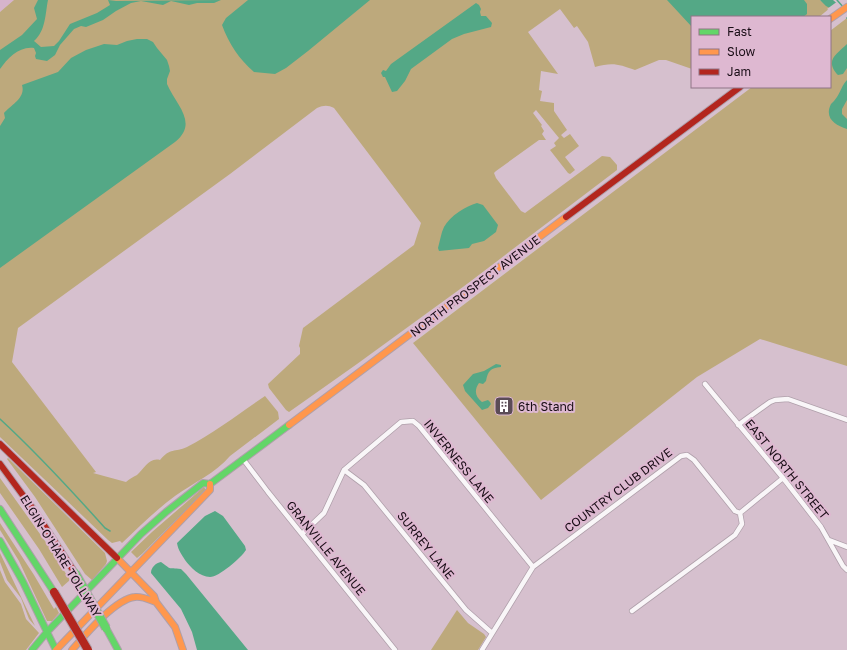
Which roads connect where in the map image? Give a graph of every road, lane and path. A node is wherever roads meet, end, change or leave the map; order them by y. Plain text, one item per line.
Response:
1 (847, 7) edge
2 (831, 18) edge
3 (739, 88) edge
4 (705, 384) dead end
5 (847, 420) edge
6 (738, 425) junction
7 (0, 444) edge
8 (243, 459) junction
9 (0, 464) edge
10 (344, 470) junction
11 (783, 478) junction
12 (210, 484) junction
13 (0, 509) edge
14 (740, 513) junction
15 (302, 534) junction
16 (828, 540) junction
17 (0, 541) edge
18 (847, 547) edge
19 (117, 558) junction
20 (533, 567) junction
21 (847, 570) edge
22 (131, 571) junction
23 (156, 602) junction
24 (632, 611) dead end
25 (47, 632) junction
26 (492, 633) junction
27 (32, 650) edge
28 (56, 650) edge
29 (72, 650) edge
30 (88, 650) edge
31 (118, 650) edge
32 (183, 650) edge
33 (395, 650) edge
34 (482, 650) edge

1 - 2 main road
3 - 8 main road, NORTH PROSPECT AVENUE
4 - 6 street, EAST NORTH STREET
5 - 6 street
6 - 11 street, EAST NORTH STREET
7 - 19 main road
8 - 12 main road, NORTH PROSPECT AVENUE
8 - 15 street, GRANVILLE AVENUE
9 - 31 main road, ELGIN-O'HARE TOLLWAY, bridge
10 - 15 street, INVERNESS LANE
10 - 20 street, INVERNESS LANE
10 - 26 street, SURREY LANE
11 - 14 street
11 - 16 street, EAST NORTH STREET
12 - 19 main road, NORTH PROSPECT AVENUE
12 - 22 main road, NORTH PROSPECT AVENUE
13 - 30 main road, ELGIN-O'HARE TOLLWAY, bridge
14 - 20 street, COUNTRY CLUB DRIVE
14 - 24 street
15 - 33 street, GRANVILLE AVENUE
16 - 18 street
16 - 21 street, EAST NORTH STREET
17 - 25 main road
19 - 22 main road
19 - 25 main road, NORTH PROSPECT AVENUE
20 - 26 street, COUNTRY CLUB DRIVE
22 - 23 main road
22 - 28 main road, NORTH PROSPECT AVENUE
23 - 29 main road
23 - 32 main road
25 - 27 main road, NORTH PROSPECT AVENUE
25 - 28 main road
26 - 34 street, COUNTRY CLUB DRIVE

